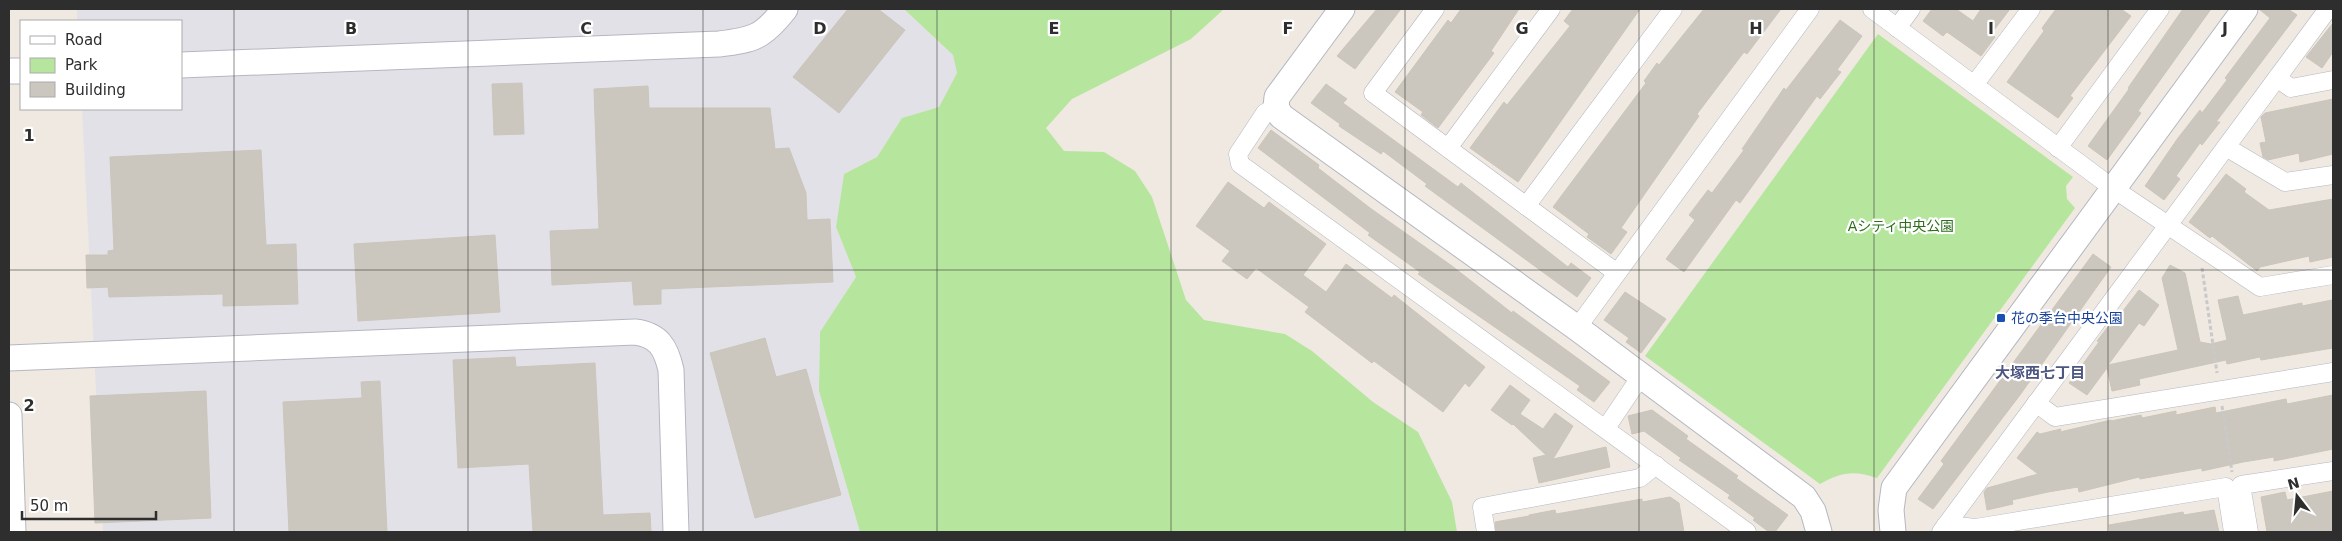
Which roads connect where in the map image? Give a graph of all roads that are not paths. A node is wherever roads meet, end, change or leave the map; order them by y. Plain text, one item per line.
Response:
1 (785, 9) edge
2 (1342, 9) edge
3 (1436, 9) edge
4 (1551, 9) edge
5 (1673, 9) edge
6 (1810, 9) edge
7 (1872, 9) edge
8 (1911, 9) edge
9 (2031, 9) edge
10 (2160, 9) edge
11 (2244, 9) edge
12 (2328, 9) edge
13 (1897, 28) junction
14 (182, 65) edge
15 (2277, 78) junction
16 (2333, 80) edge
17 (1974, 86) junction
18 (1276, 107) junction
19 (2226, 147) junction
20 (1448, 148) junction
21 (2058, 148) junction
22 (2333, 175) edge
23 (2114, 189) junction
24 (1526, 206) junction
25 (2168, 225) junction
26 (1617, 273) junction
27 (2333, 275) edge
28 (1577, 328) junction
29 (9, 358) edge
30 (2333, 372) edge
31 (1641, 376) junction
32 (2036, 403) junction
33 (9, 415) edge
34 (1606, 428) junction
35 (1656, 465) junction
36 (2333, 471) edge
37 (1943, 528) edge
38 (13, 532) edge
39 (676, 532) edge
40 (1486, 532) edge
41 (1747, 532) edge
42 (1819, 532) edge
43 (1893, 532) edge
44 (2233, 532) edge
45 (2249, 532) edge

1 - 14 street
2 - 18 street
3 - 20 street
4 - 20 street
5 - 24 street
6 - 26 street
7 - 13 street
8 - 13 street
9 - 17 street
10 - 21 street
11 - 23 street
12 - 15 street
13 - 17 street
15 - 16 street
15 - 19 street
17 - 21 street
18 - 28 street
18 - 34 street
19 - 22 street
19 - 25 street
20 - 24 street
21 - 23 street
23 - 25 street
23 - 43 street
24 - 26 street
25 - 27 street
25 - 32 street
26 - 28 street
28 - 31 street
29 - 39 street
30 - 32 street
31 - 34 street
31 - 42 street
32 - 37 street
33 - 38 street
34 - 35 street
35 - 40 street
35 - 41 street
36 - 45 street
37 - 44 street

